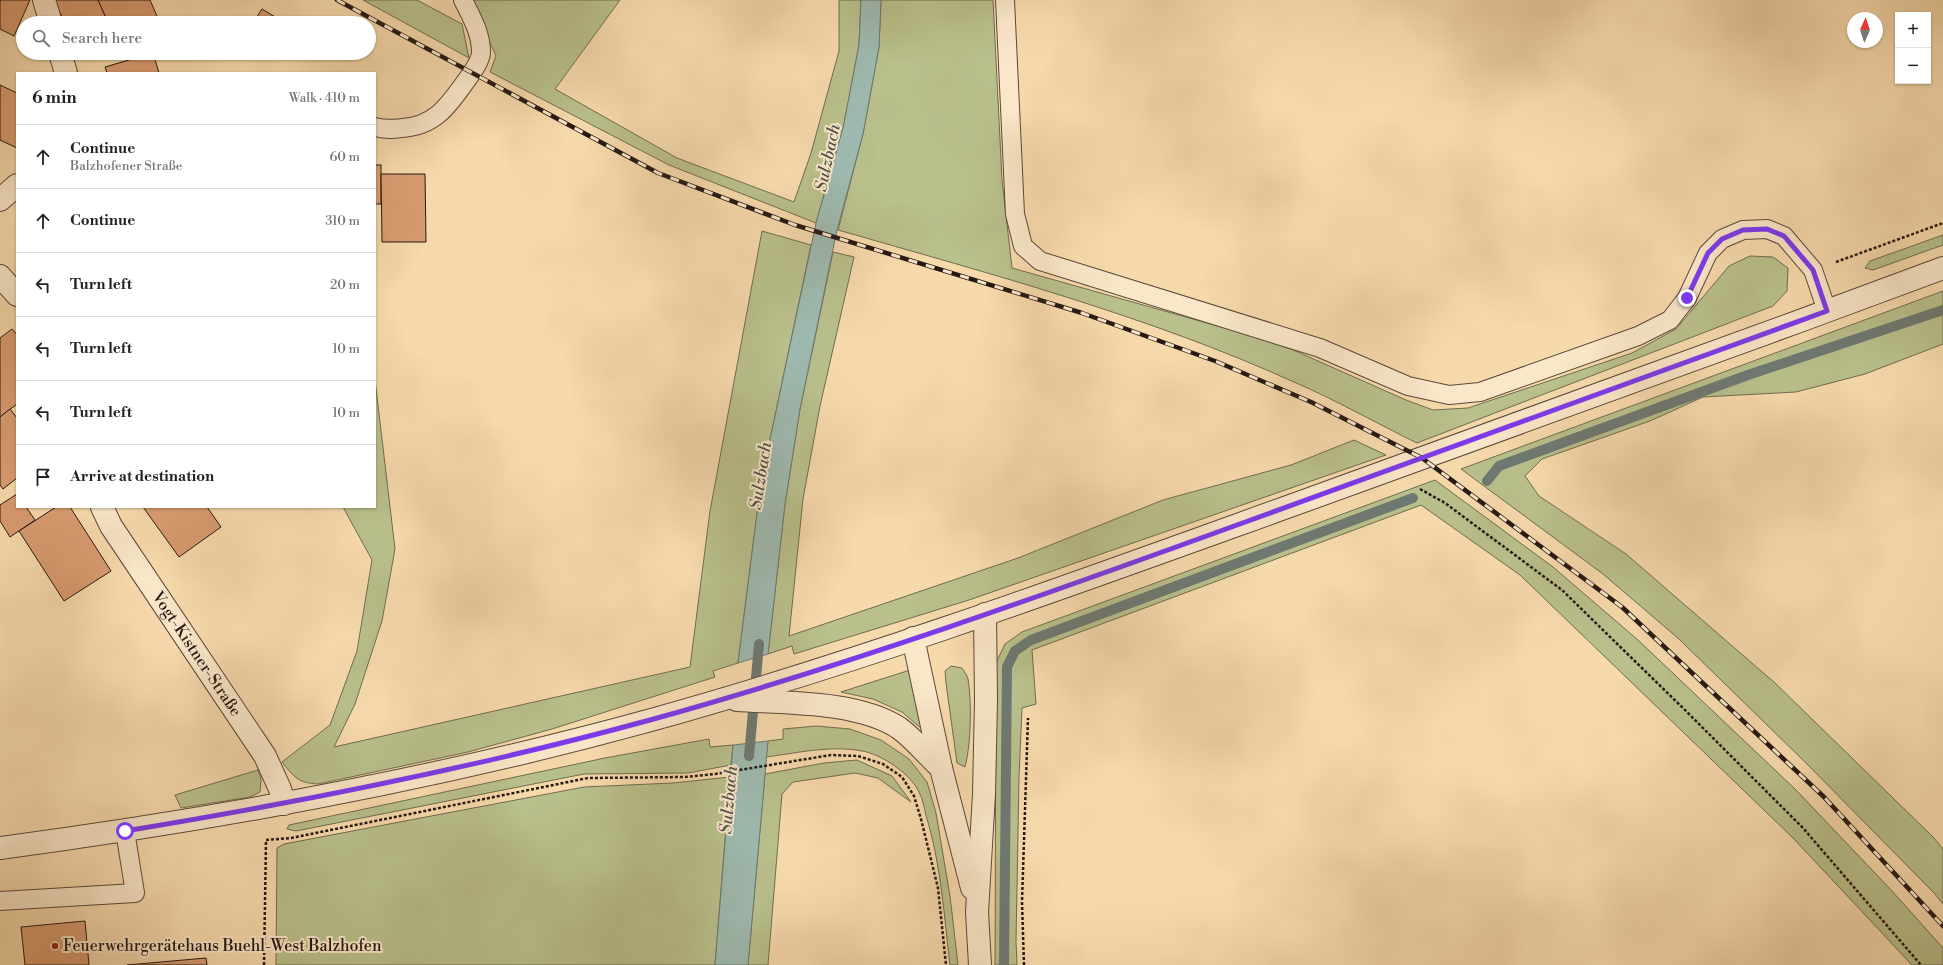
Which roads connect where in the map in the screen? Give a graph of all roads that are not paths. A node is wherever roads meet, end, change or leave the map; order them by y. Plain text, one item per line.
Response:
1 (44, 0) edge
2 (463, 0) edge
3 (1005, 0) edge
4 (49, 16) edge
5 (62, 60) edge
6 (66, 72) edge
7 (376, 128) edge
8 (16, 186) edge
9 (0, 200) edge
10 (1943, 268) edge
11 (0, 276) edge
12 (16, 294) edge
13 (1827, 311) junction
14 (102, 508) edge
15 (985, 614) junction
16 (913, 638) junction
17 (719, 700) junction
18 (941, 768) junction
19 (284, 804) junction
20 (125, 831) junction
21 (0, 848) edge
22 (0, 901) edge
23 (977, 912) junction
24 (980, 965) edge

1 - 4 street
2 - 7 lane
3 - 13 lane
5 - 6 street
8 - 9 street
10 - 13 street
11 - 12 street
13 - 15 street
14 - 19 street, Vogt-Kistner-Straße
15 - 16 street
15 - 23 street
16 - 17 street
16 - 18 street
17 - 18 street
17 - 19 street
18 - 23 street
19 - 20 street
20 - 21 street
20 - 22 lane
23 - 24 street

